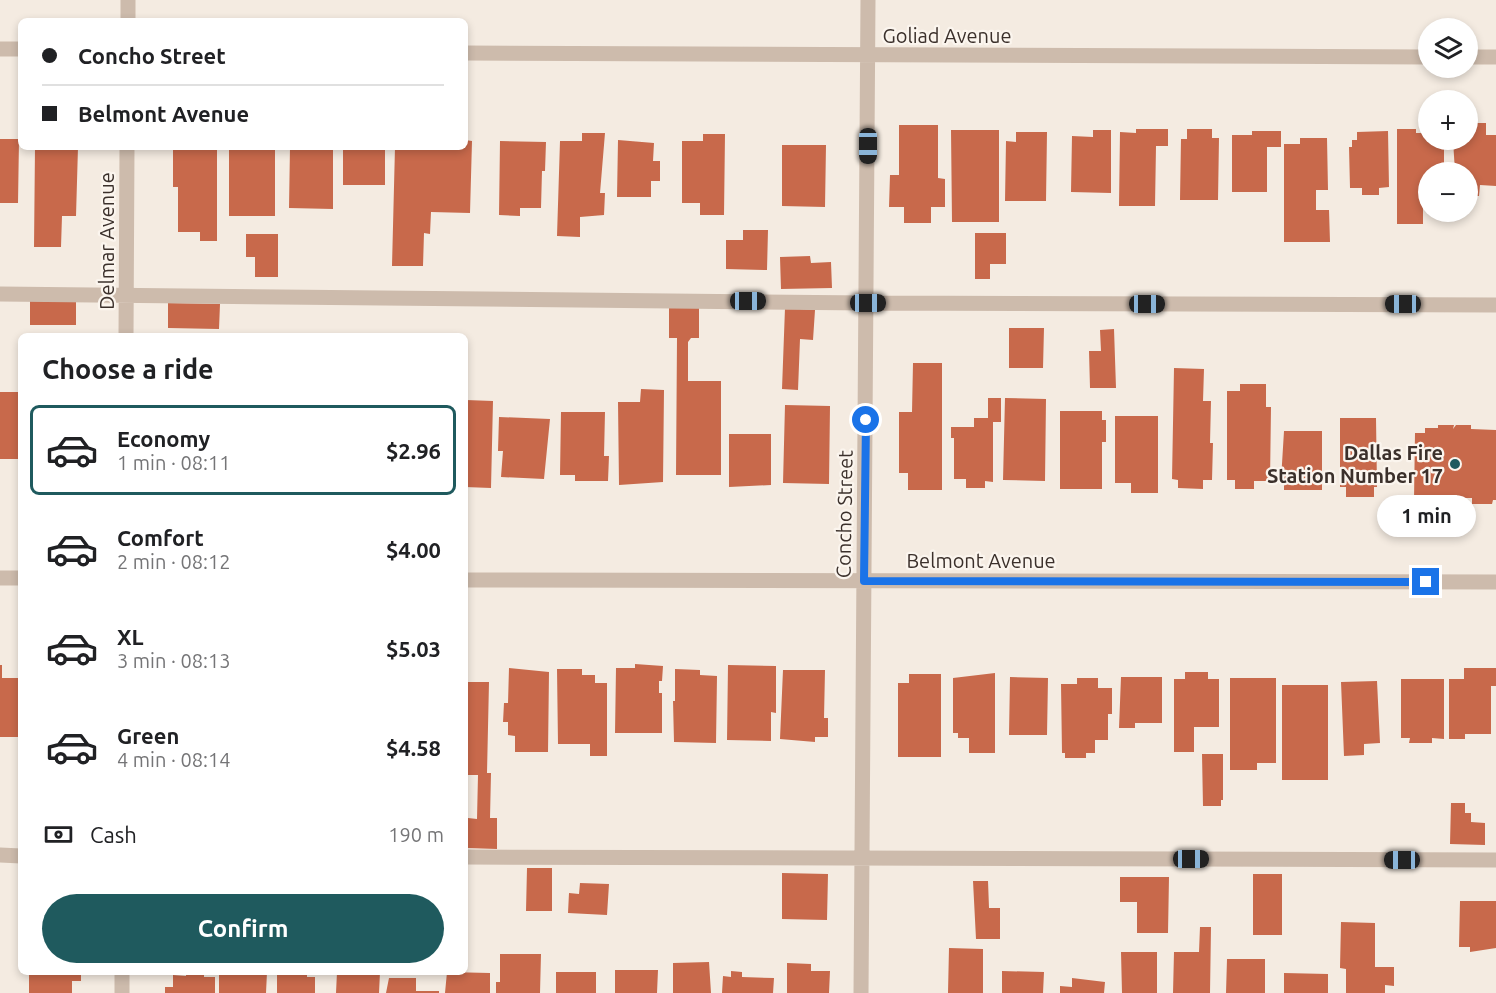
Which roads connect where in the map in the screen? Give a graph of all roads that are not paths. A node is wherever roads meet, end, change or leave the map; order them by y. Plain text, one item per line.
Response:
1 (128, 0) edge
2 (868, 0) edge
3 (128, 18) edge
4 (0, 49) edge
5 (18, 49) edge
6 (468, 53) edge
7 (868, 56) junction
8 (1418, 57) edge
9 (1478, 57) edge
10 (1496, 57) edge
11 (127, 150) edge
12 (0, 294) edge
13 (127, 294) junction
14 (868, 303) junction
15 (1496, 305) edge
16 (126, 333) edge
17 (0, 578) edge
18 (18, 578) edge
19 (468, 580) edge
20 (864, 581) junction
21 (1496, 582) edge
22 (0, 855) edge
23 (18, 856) edge
24 (468, 857) edge
25 (862, 858) junction
26 (1496, 860) edge
27 (122, 975) edge
28 (122, 993) edge
29 (861, 993) edge

1 - 3 street
2 - 7 street, Concho Street
4 - 5 street
6 - 7 street, Goliad Avenue
7 - 8 street, Goliad Avenue
7 - 14 street, Concho Street
9 - 10 street
11 - 13 street, Delmar Avenue
12 - 13 street
13 - 14 street
13 - 16 street, Delmar Avenue
14 - 15 street
14 - 20 street, Concho Street
17 - 18 street
19 - 20 street, Belmont Avenue
20 - 21 street, Belmont Avenue
20 - 25 street, Concho Street
22 - 23 street
24 - 25 street
25 - 26 street
25 - 29 street, Concho Street
27 - 28 street

